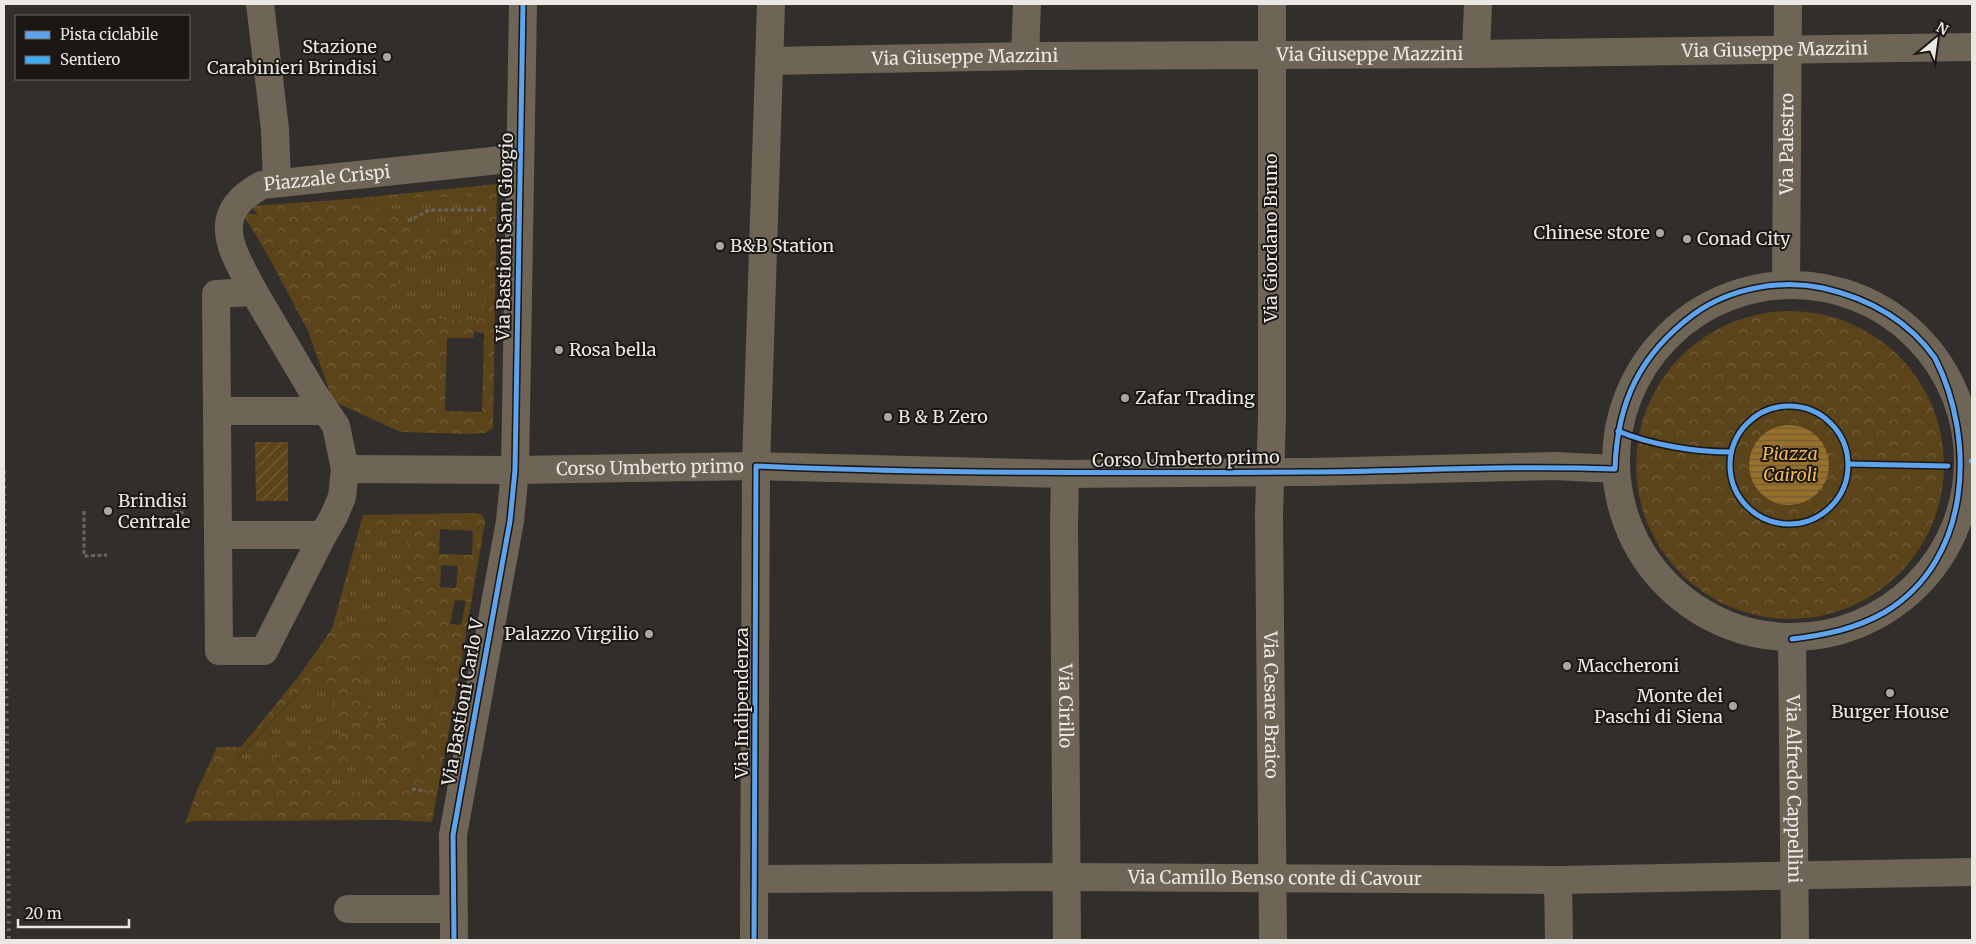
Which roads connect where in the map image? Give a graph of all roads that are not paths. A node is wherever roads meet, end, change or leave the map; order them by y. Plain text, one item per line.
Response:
1 (260, 4) edge
2 (522, 4) edge
3 (771, 4) edge
4 (1027, 4) edge
5 (1272, 4) edge
6 (1478, 4) edge
7 (1788, 4) edge
8 (1972, 47) edge
9 (1787, 50) junction
10 (1270, 54) junction
11 (1476, 54) junction
12 (1025, 56) junction
13 (769, 62) junction
14 (520, 158) junction
15 (278, 183) junction
16 (1786, 285) junction
17 (254, 292) junction
18 (217, 411) junction
19 (326, 411) junction
20 (1963, 463) edge
21 (756, 466) junction
22 (1615, 468) junction
23 (345, 469) junction
24 (515, 470) junction
25 (1270, 471) junction
26 (1065, 474) junction
27 (218, 535) junction
28 (323, 535) junction
29 (1792, 639) junction
30 (1972, 872) edge
31 (1794, 874) junction
32 (1066, 877) junction
33 (1272, 878) junction
34 (755, 879) junction
35 (1558, 880) junction
36 (348, 909) dead end
37 (453, 909) junction
38 (454, 940) edge
39 (754, 940) edge
40 (1067, 940) edge
41 (1273, 940) edge
42 (1558, 940) edge
43 (1795, 940) edge

1 - 15 street
2 - 14 street, Via Bastioni San Giorgio
3 - 13 street, Via Indipendenza
4 - 12 street
5 - 10 street, Via Giordano Bruno
6 - 11 street
7 - 9 street, Via Palestro
8 - 9 street, Via Giuseppe Mazzini
9 - 11 street, Via Giuseppe Mazzini
9 - 16 street, Via Palestro
10 - 11 street, Via Giuseppe Mazzini
10 - 12 street, Via Giuseppe Mazzini
10 - 25 street, Via Giordano Bruno
12 - 13 street, Via Giuseppe Mazzini
13 - 21 street, Via Indipendenza
14 - 15 street, Piazzale Crispi
14 - 24 street, Via Bastioni San Giorgio
15 - 17 street, Piazzale Crispi
16 - 20 street
16 - 22 street
17 - 18 street
17 - 19 street, Piazzale Crispi
18 - 19 street
18 - 27 street
19 - 23 street, Piazzale Crispi
20 - 29 street
21 - 24 street, Corso Umberto primo
21 - 26 street, Corso Umberto primo
21 - 34 street, Via Indipendenza
22 - 25 street, Corso Umberto primo
22 - 29 street
23 - 24 street, Corso Umberto primo
23 - 28 street, Piazzale Crispi
24 - 37 street, Via Bastioni Carlo V
25 - 26 street, Corso Umberto primo
25 - 33 street, Via Cesare Braico
26 - 32 street, Via Cirillo
27 - 28 street
27 - 28 street, Piazzale Crispi
29 - 31 street, Via Alfredo Cappellini
30 - 31 street, Via Camillo Benso conte di Cavour
31 - 35 street, Via Camillo Benso conte di Cavour
31 - 43 street, Via Alfredo Cappellini
32 - 33 street, Via Camillo Benso conte di Cavour
32 - 34 street, Via Camillo Benso conte di Cavour
32 - 40 street, Via Cirillo
33 - 35 street, Via Camillo Benso conte di Cavour
33 - 41 street, Via Cesare Braico
34 - 39 street, Via Indipendenza
35 - 42 street
36 - 37 street
37 - 38 street, Via Bastioni Carlo V

